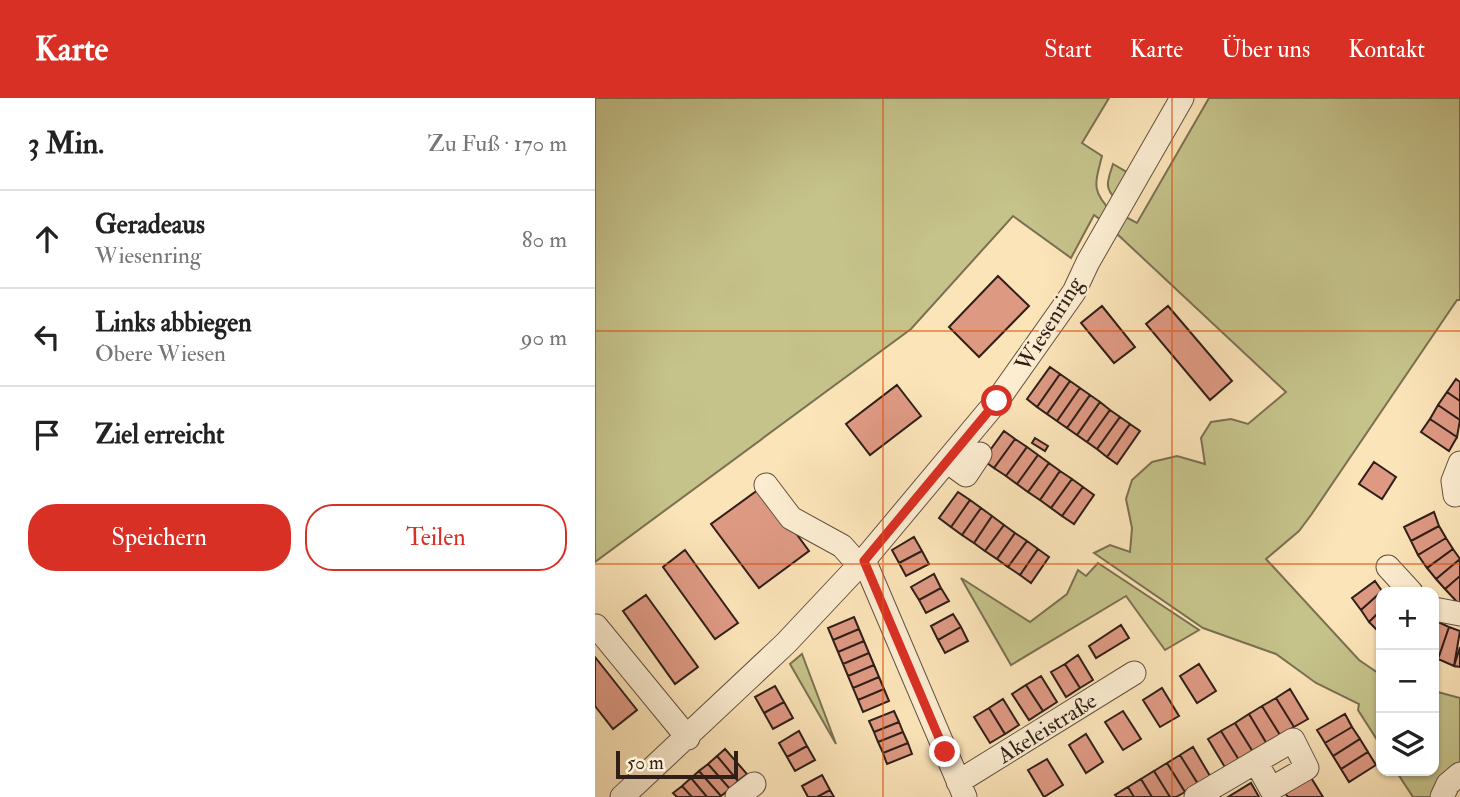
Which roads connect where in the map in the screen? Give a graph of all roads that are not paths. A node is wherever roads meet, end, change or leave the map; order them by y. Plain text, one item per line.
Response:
1 (1181, 98) edge
2 (980, 454) dead end
3 (1460, 463) edge
4 (956, 476) junction
5 (766, 485) dead end
6 (1455, 495) dead end
7 (861, 563) junction
8 (1388, 567) dead end
9 (1406, 587) edge
10 (1439, 611) edge
11 (1460, 614) edge
12 (596, 626) edge
13 (1134, 673) dead end
14 (688, 738) junction
15 (1256, 762) dead end
16 (1460, 774) edge
17 (962, 789) edge
18 (622, 797) edge
19 (1196, 797) edge
20 (1442, 797) edge

1 - 4 street, Wiesenring
2 - 4 street
3 - 6 street
4 - 7 street, Wiesenring
5 - 7 street
7 - 14 street, Wiesenring
7 - 17 street
8 - 9 street
10 - 11 street
12 - 14 street
13 - 17 street, Akeleistraße
14 - 18 street, Wiesenring
15 - 19 street
16 - 20 street

